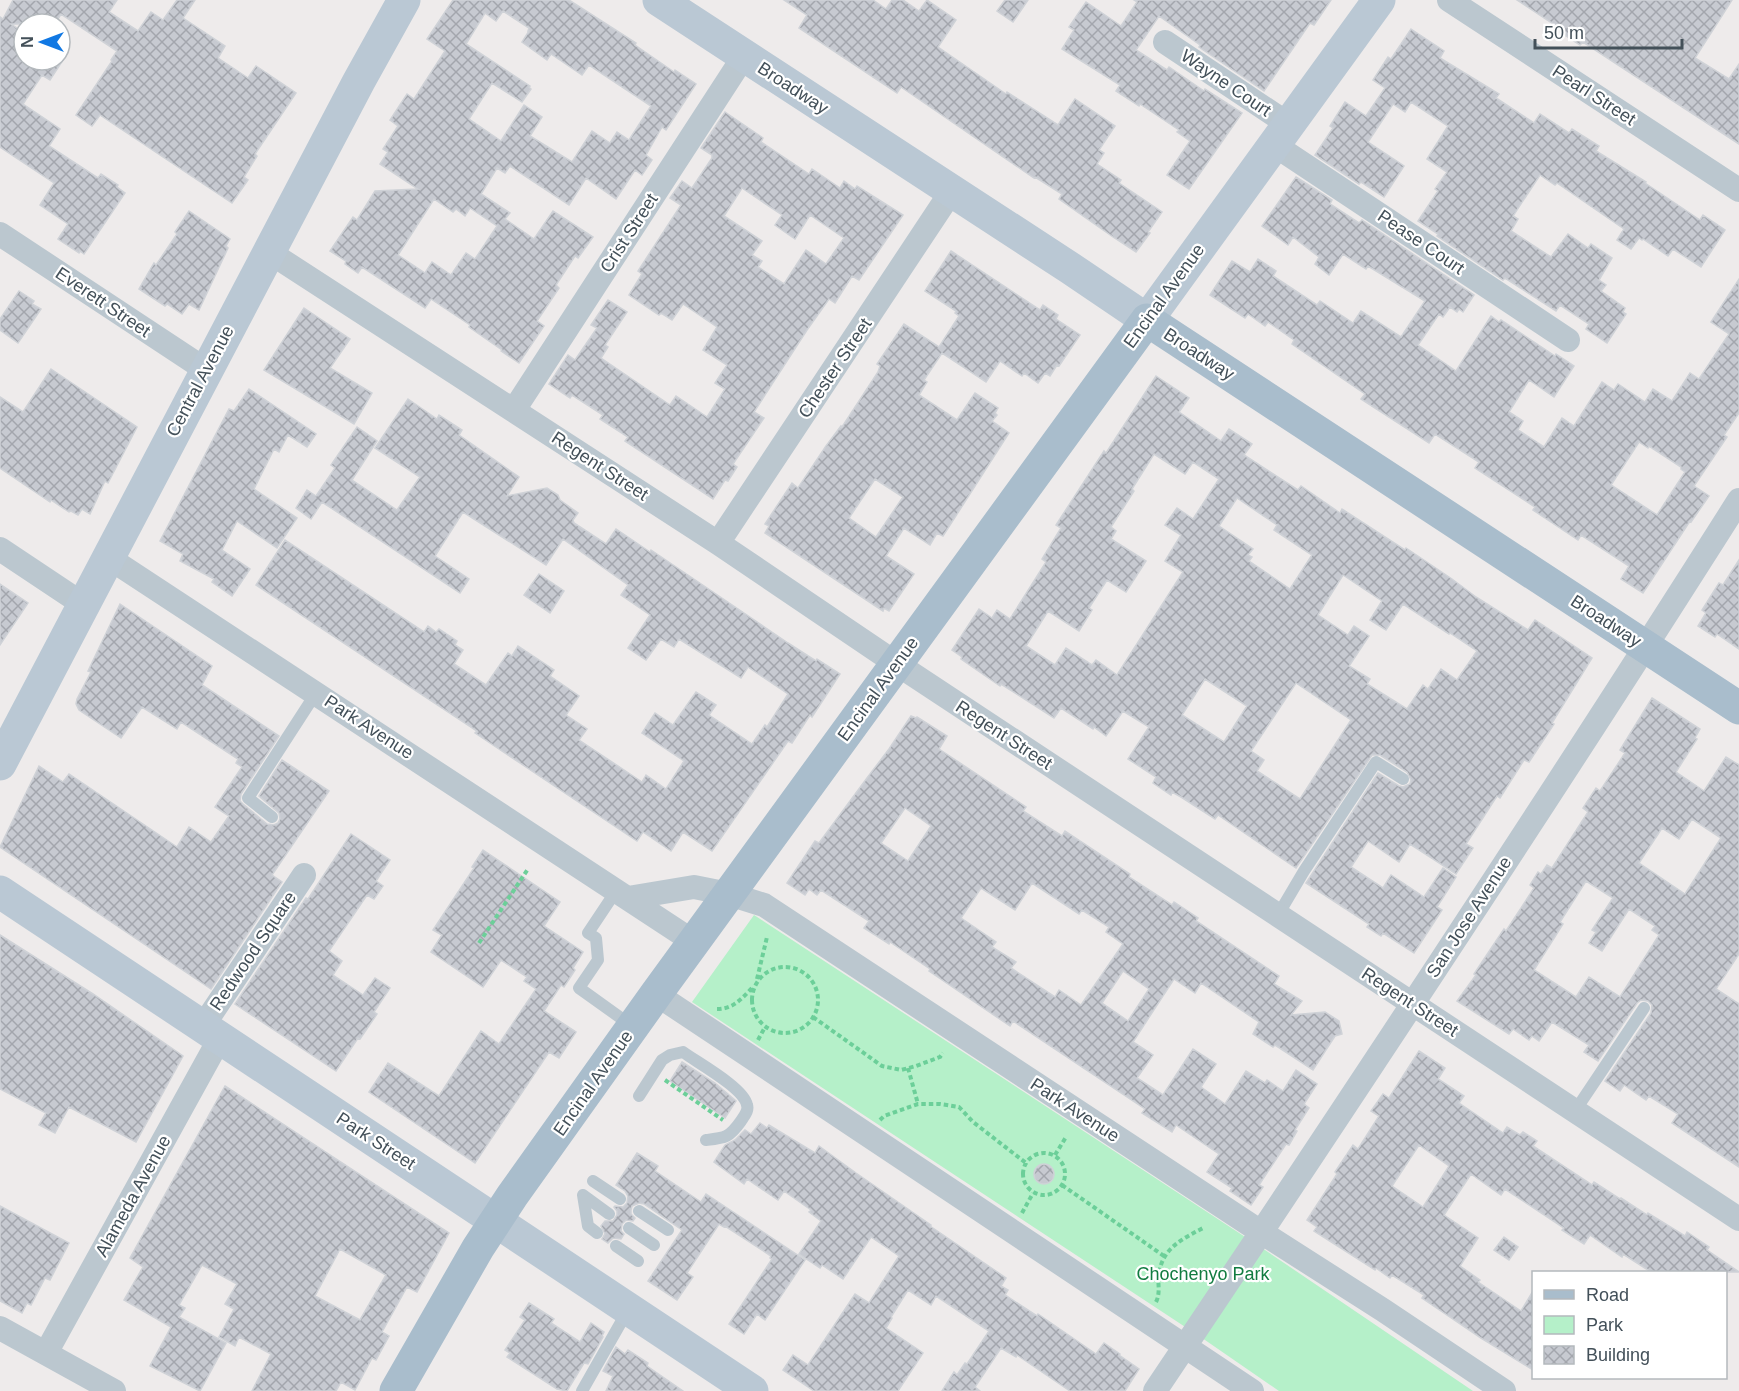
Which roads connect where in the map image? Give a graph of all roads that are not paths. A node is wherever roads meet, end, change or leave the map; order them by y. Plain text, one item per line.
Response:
1 (404, 0) edge
2 (659, 0) edge
3 (1379, 0) edge
4 (1449, 0) edge
5 (1165, 42) dead end
6 (744, 56) junction
7 (1280, 134) junction
8 (1739, 190) edge
9 (951, 192) junction
10 (0, 234) edge
11 (269, 252) junction
12 (1147, 320) junction
13 (1568, 340) dead end
14 (206, 370) junction
15 (514, 410) junction
16 (1739, 500) edge
17 (718, 543) junction
18 (0, 549) edge
19 (109, 558) junction
20 (84, 605) junction
21 (1646, 647) junction
22 (897, 664) junction
23 (316, 693) junction
24 (1739, 708) edge
25 (0, 764) edge
26 (1403, 779) dead end
27 (272, 816) dead end
28 (304, 875) dead end
29 (0, 892) edge
30 (729, 894) junction
31 (622, 895) junction
32 (1278, 915) junction
33 (694, 942) junction
34 (656, 994) junction
35 (1412, 1004) junction
36 (1644, 1008) dead end
37 (633, 1026) junction
38 (211, 1032) junction
39 (639, 1096) dead end
40 (1575, 1111) junction
41 (706, 1140) dead end
42 (593, 1181) dead end
43 (620, 1198) dead end
44 (639, 1211) dead end
45 (609, 1214) dead end
46 (1739, 1219) edge
47 (495, 1220) junction
48 (628, 1228) dead end
49 (668, 1230) dead end
50 (1261, 1232) junction
51 (597, 1233) dead end
52 (654, 1245) dead end
53 (616, 1246) dead end
54 (638, 1261) dead end
55 (629, 1309) junction
56 (0, 1329) edge
57 (1185, 1347) junction
58 (46, 1353) junction
59 (114, 1391) edge
60 (396, 1391) edge
61 (582, 1391) edge
62 (752, 1391) edge
63 (1155, 1391) edge
64 (1252, 1391) edge
65 (1503, 1391) edge

1 - 11 street, Central Avenue
2 - 6 street, Broadway
3 - 7 street, Encinal Avenue
4 - 8 street, Pearl Street
5 - 7 street, Wayne Court
6 - 9 street, Broadway
6 - 15 street, Crist Street
7 - 12 street, Encinal Avenue
7 - 13 street, Pease Court
9 - 12 street, Broadway
9 - 17 street, Chester Street
10 - 14 street, Everett Street
11 - 14 street, Central Avenue
11 - 15 street, Regent Street
12 - 21 main road, Broadway
12 - 22 main road, Encinal Avenue
14 - 19 street, Central Avenue
15 - 17 street, Regent Street
16 - 21 street, San Jose Avenue
17 - 22 street, Regent Street
18 - 20 street
19 - 20 street, Central Avenue
19 - 23 street, Park Avenue
20 - 25 street, Central Avenue
21 - 24 main road, Broadway
21 - 35 street, San Jose Avenue
22 - 30 main road, Encinal Avenue
22 - 32 street, Regent Street
23 - 27 lane
23 - 31 street, Park Avenue
26 - 32 lane
28 - 38 street, Redwood Square
29 - 38 street, Park Street
30 - 31 street, Park Avenue
30 - 33 main road, Encinal Avenue
30 - 50 street, Park Avenue
31 - 33 street, Park Avenue
31 - 37 lane
32 - 35 street, Regent Street
33 - 34 main road, Encinal Avenue
34 - 37 main road, Encinal Avenue
34 - 57 street
35 - 40 street, Regent Street
35 - 50 street, San Jose Avenue
36 - 40 lane
37 - 47 main road, Encinal Avenue
38 - 47 street, Park Street
38 - 58 street, Alameda Avenue
39 - 41 lane
40 - 46 street, Regent Street
42 - 43 lane
44 - 49 lane
45 - 51 lane
47 - 55 street, Park Street
47 - 60 main road, Encinal Avenue
48 - 52 lane
50 - 57 street, San Jose Avenue
50 - 65 street, Park Avenue
53 - 54 lane
55 - 61 lane
55 - 62 street, Park Street
56 - 58 street
57 - 63 street, San Jose Avenue
57 - 64 street
58 - 59 street

